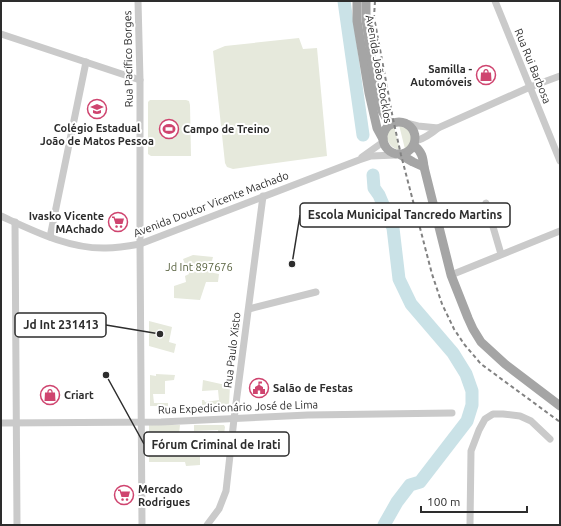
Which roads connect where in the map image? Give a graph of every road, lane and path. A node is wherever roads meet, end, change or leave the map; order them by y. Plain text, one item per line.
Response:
1 (138, 1) edge
2 (358, 1) edge
3 (366, 1) edge
4 (495, 1) edge
5 (1, 34) edge
6 (86, 62) junction
7 (560, 76) edge
8 (140, 80) junction
9 (530, 88) junction
10 (406, 123) junction
11 (392, 124) junction
12 (438, 128) junction
13 (383, 141) junction
14 (415, 143) junction
15 (399, 155) junction
16 (359, 160) junction
17 (560, 161) edge
18 (424, 167) junction
19 (263, 196) junction
20 (486, 203) dead end
21 (1, 216) edge
22 (15, 222) junction
23 (560, 231) edge
24 (50, 237) junction
25 (140, 244) junction
26 (501, 254) junction
27 (451, 275) junction
28 (316, 292) dead end
29 (249, 309) junction
30 (560, 406) edge
31 (452, 413) dead end
32 (234, 419) junction
33 (142, 422) junction
34 (1, 423) edge
35 (17, 423) junction
36 (550, 439) dead end
37 (17, 525) edge
38 (142, 525) edge
39 (207, 525) edge
40 (470, 525) edge

1 - 8 street, Rua Pacífico Borges
2 - 13 main road, Avenida João Stocklos
3 - 11 main road, Avenida João Stocklos
4 - 9 street, Rua Rui Barbosa
5 - 6 street
6 - 8 street
6 - 24 street
7 - 9 street
8 - 25 street, Rua Pacífico Borges
9 - 12 street
9 - 17 street, Rua Rui Barbosa
10 - 11 main road
10 - 12 street
10 - 14 main road
11 - 13 main road
12 - 14 street
13 - 15 main road
13 - 16 street, Avenida Doutor Vicente Machado
14 - 15 main road
14 - 18 main road
15 - 16 street, Avenida Doutor Vicente Machado
15 - 18 main road
16 - 19 street, Avenida Doutor Vicente Machado
18 - 27 main road
19 - 25 street, Avenida Doutor Vicente Machado
19 - 29 street, Rua Paulo Xisto
20 - 26 street
21 - 22 street, Avenida Doutor Vicente Machado
22 - 24 street, Avenida Doutor Vicente Machado
22 - 35 street
23 - 26 street
24 - 25 street, Avenida Doutor Vicente Machado
25 - 33 street, Rua Pacífico Borges
26 - 27 street
27 - 30 main road
28 - 29 street
29 - 32 street, Rua Paulo Xisto
31 - 32 street, Rua Expedicionário José de Lima
32 - 33 street, Rua Expedicionário José de Lima
32 - 39 street, Rua Paulo Xisto
33 - 35 street, Rua Expedicionário José de Lima
33 - 38 street, Rua Pacífico Borges
34 - 35 street, Rua Expedicionário José de Lima
35 - 37 street
36 - 40 street

